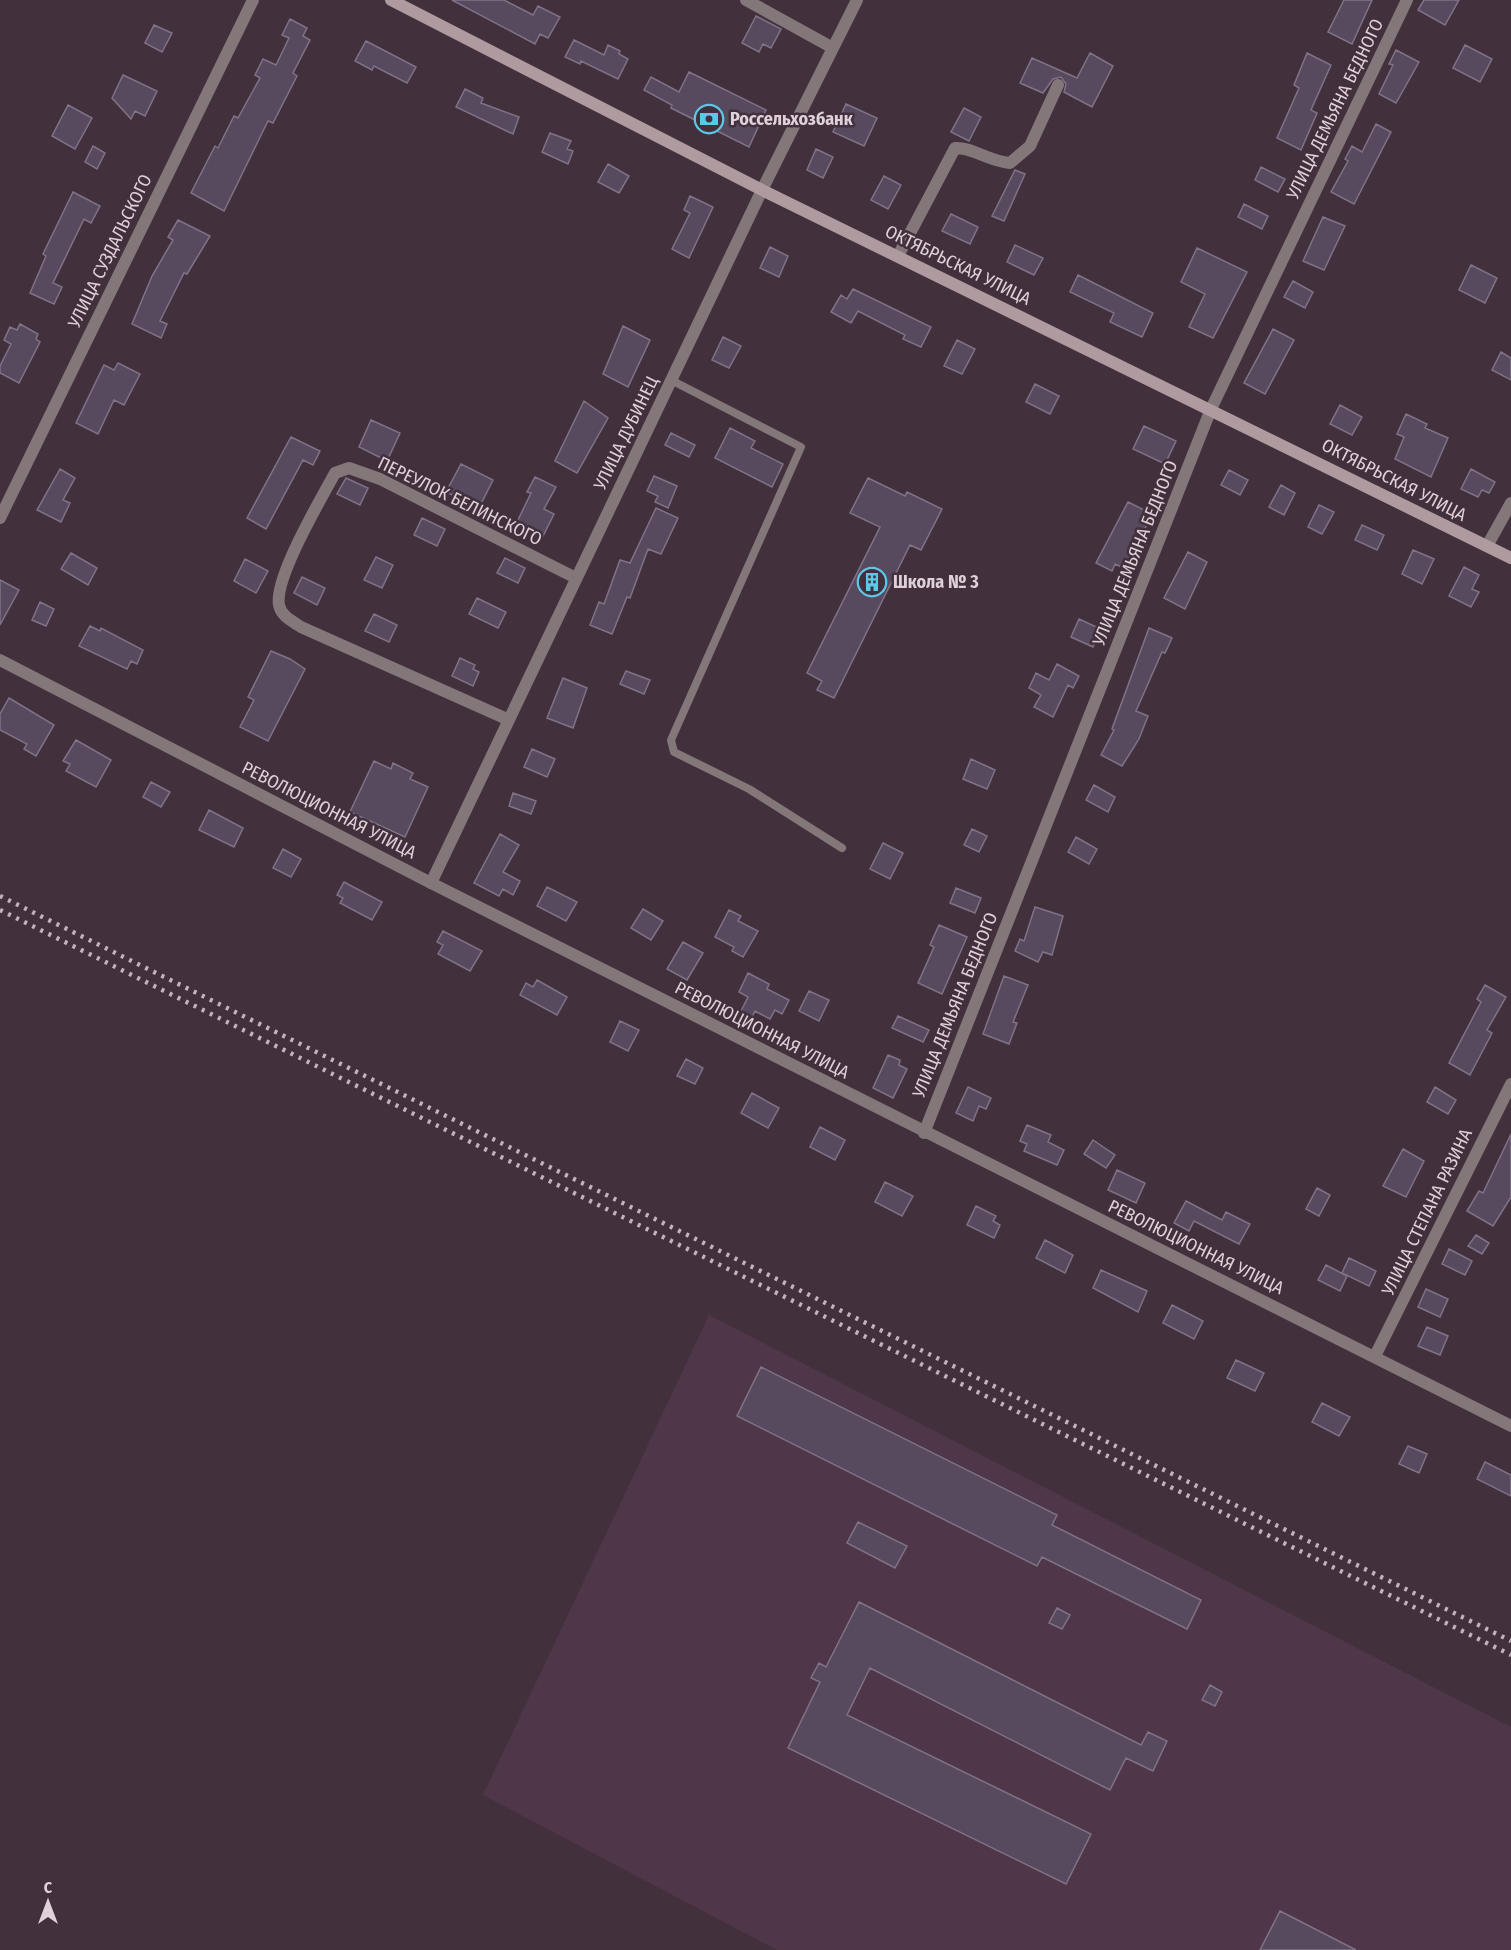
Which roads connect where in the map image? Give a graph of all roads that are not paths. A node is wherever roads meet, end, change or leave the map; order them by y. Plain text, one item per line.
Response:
1 (253, 0) edge
2 (392, 0) edge
3 (746, 0) edge
4 (856, 0) edge
5 (1407, 0) edge
6 (832, 48) junction
7 (1058, 85) dead end
8 (762, 190) junction
9 (898, 256) junction
10 (671, 380) junction
11 (1211, 409) junction
12 (1511, 503) edge
13 (0, 518) edge
14 (1487, 546) junction
15 (1511, 558) edge
16 (576, 578) junction
17 (0, 660) edge
18 (508, 720) junction
19 (842, 848) dead end
20 (431, 883) junction
21 (1511, 1084) edge
22 (924, 1133) junction
23 (1375, 1356) junction
24 (1511, 1426) edge

1 - 13 street, УЛИЦА СУЗДАЛЬСКОГО
2 - 8 main road, ОКТЯБРЬСКАЯ УЛИЦА
3 - 6 street
4 - 6 street, УЛИЦА ДУБИНЕЦ
5 - 11 street, УЛИЦА ДЕМЬЯНА БЕДНОГО
6 - 8 street, УЛИЦА ДУБИНЕЦ
7 - 9 street
8 - 9 main road, ОКТЯБРЬСКАЯ УЛИЦА
8 - 10 street, УЛИЦА ДУБИНЕЦ
9 - 11 main road, ОКТЯБРЬСКАЯ УЛИЦА
10 - 16 street, УЛИЦА ДУБИНЕЦ
10 - 19 lane
11 - 14 main road, ОКТЯБРЬСКАЯ УЛИЦА
11 - 22 street, УЛИЦА ДЕМЬЯНА БЕДНОГО
12 - 14 street
14 - 15 main road, ОКТЯБРЬСКАЯ УЛИЦА
16 - 18 street, УЛИЦА ДУБИНЕЦ
16 - 18 street, ПЕРЕУЛОК БЕЛИНСКОГО
17 - 20 street, РЕВОЛЮЦИОННАЯ УЛИЦА
18 - 20 street, УЛИЦА ДУБИНЕЦ
20 - 22 street, РЕВОЛЮЦИОННАЯ УЛИЦА
21 - 23 street, УЛИЦА СТЕПАНА РАЗИНА
22 - 23 street, РЕВОЛЮЦИОННАЯ УЛИЦА
23 - 24 street, РЕВОЛЮЦИОННАЯ УЛИЦА

